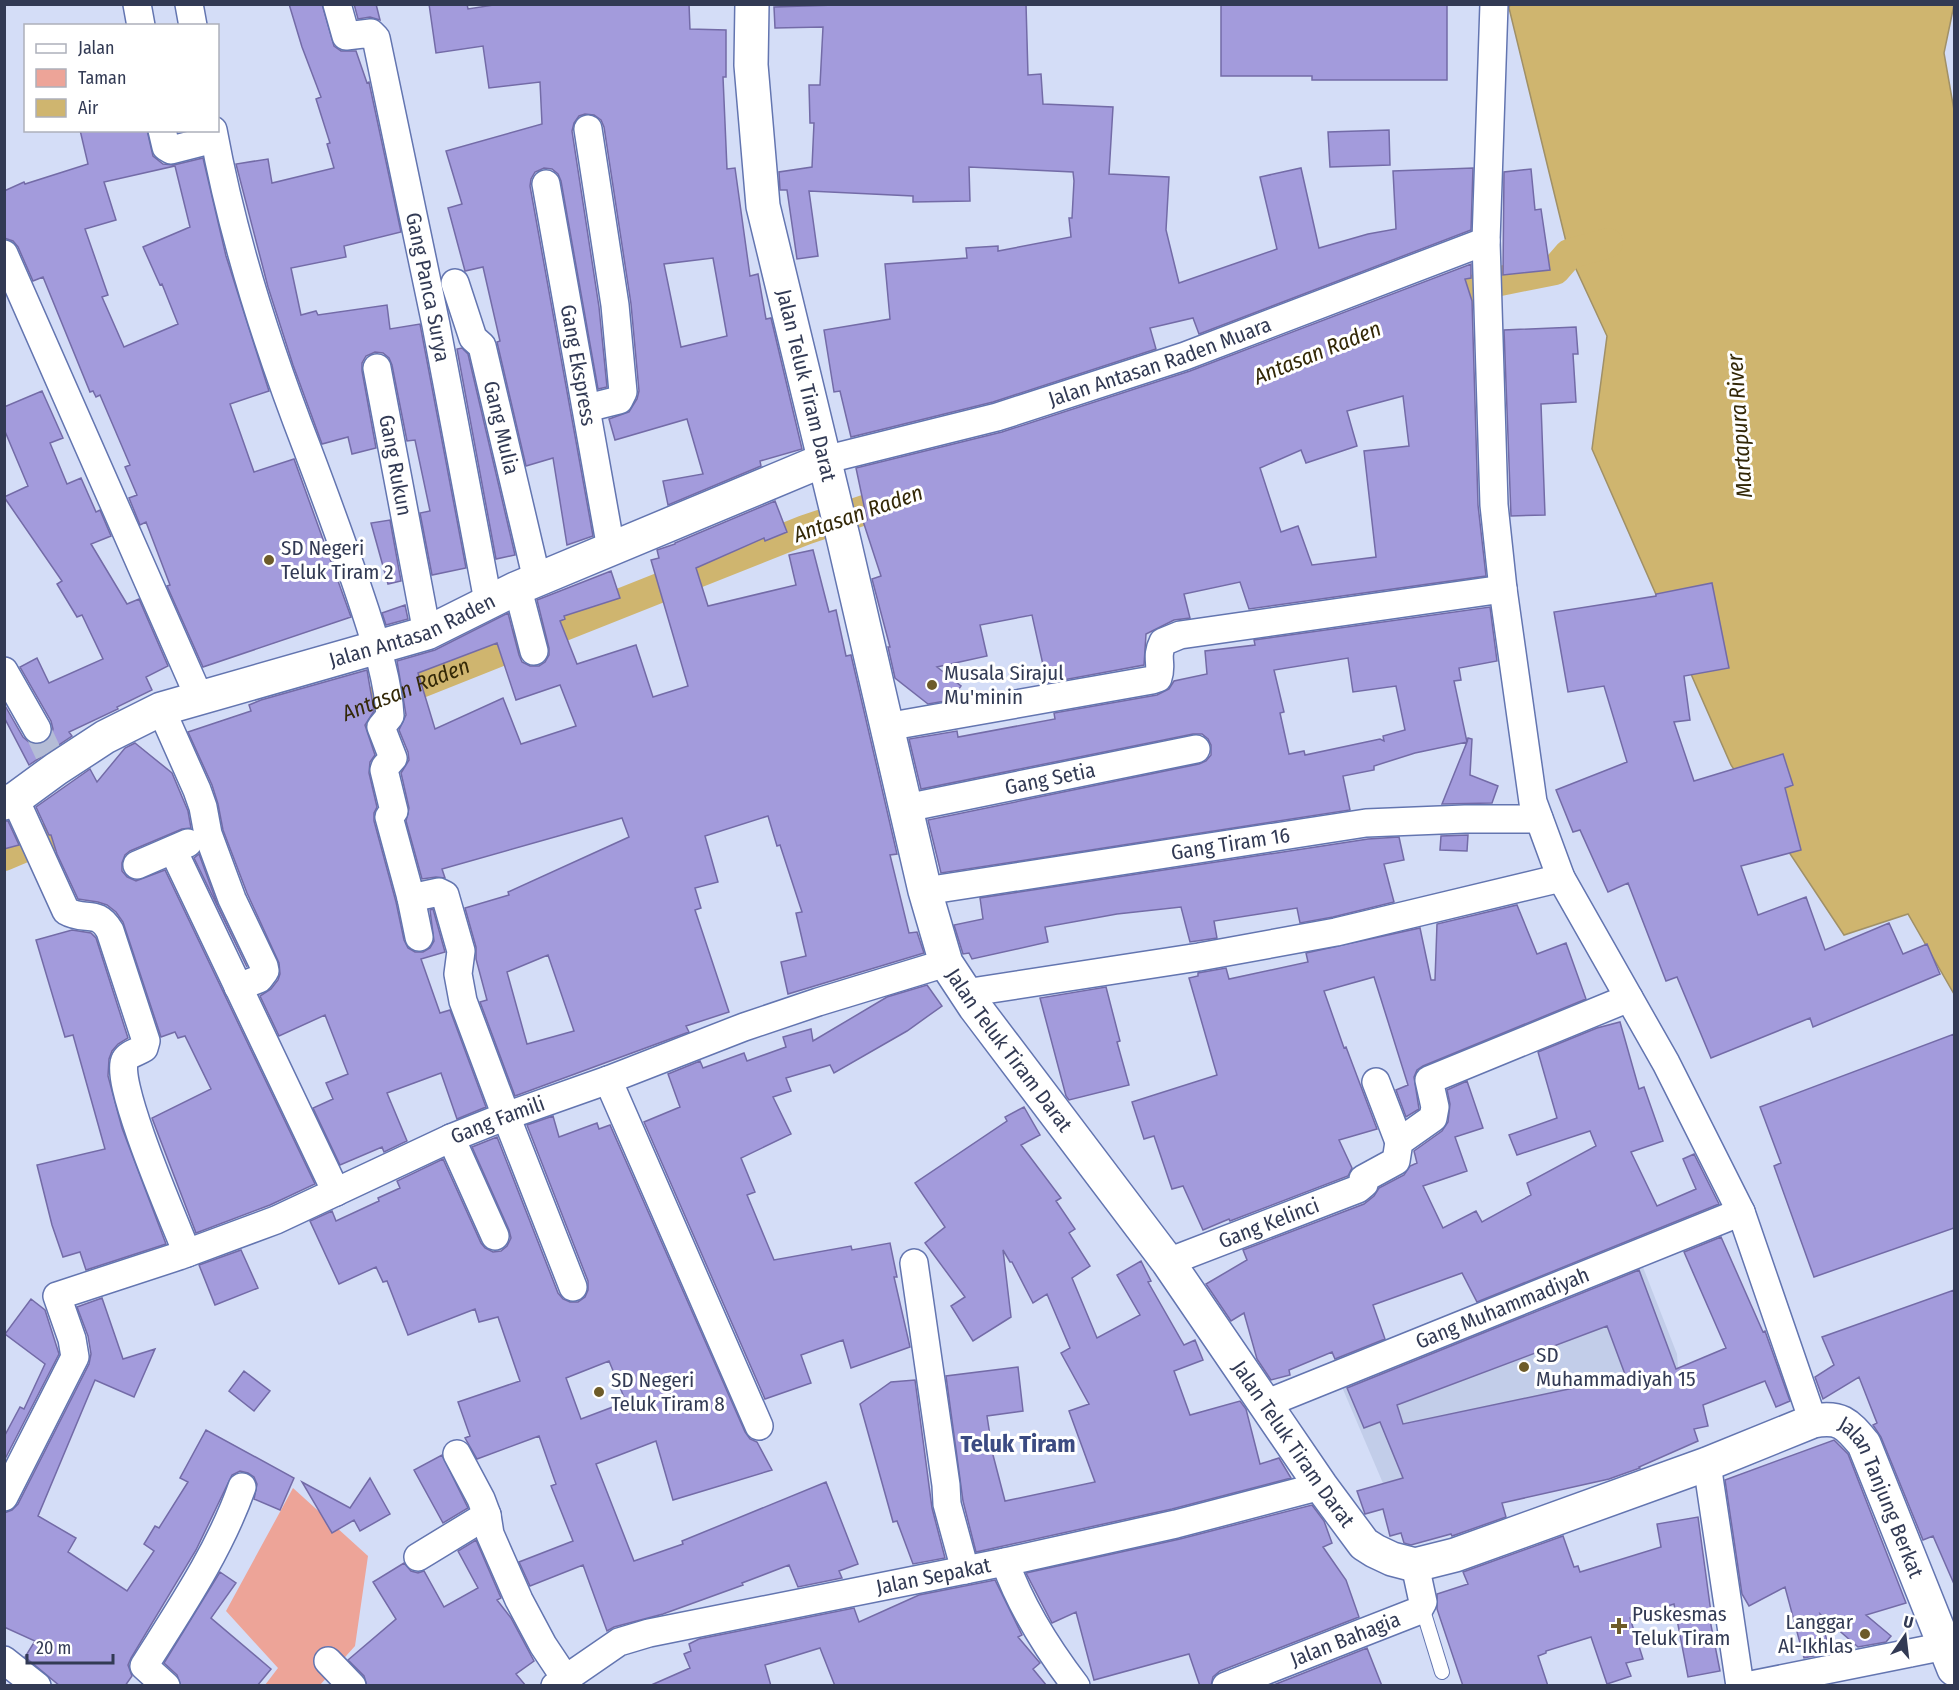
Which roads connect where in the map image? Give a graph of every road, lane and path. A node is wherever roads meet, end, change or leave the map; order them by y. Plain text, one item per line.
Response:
1 (137, 4) edge
2 (189, 4) edge
3 (337, 4) edge
4 (752, 4) edge
5 (1494, 4) edge
6 (141, 24) edge
7 (193, 24) edge
8 (588, 129) dead end
9 (162, 132) edge
10 (213, 135) edge
11 (546, 184) dead end
12 (1486, 251) junction
13 (6, 263) edge
14 (456, 283) dead end
15 (377, 368) dead end
16 (587, 408) junction
17 (824, 459) junction
18 (611, 549) junction
19 (1503, 589) junction
20 (515, 592) junction
21 (427, 633) junction
22 (532, 647) dead end
23 (378, 650) junction
24 (4, 670) edge
25 (199, 697) junction
26 (163, 714) junction
27 (886, 727) junction
28 (37, 729) tunnel mouth
29 (1196, 749) dead end
30 (12, 802) edge
31 (906, 808) junction
32 (1539, 819) junction
33 (208, 834) junction
34 (173, 850) junction
35 (137, 864) dead end
36 (1561, 878) junction
37 (925, 891) junction
38 (411, 898) junction
39 (419, 937) dead end
40 (946, 963) junction
41 (238, 987) junction
42 (965, 993) junction
43 (1629, 998) junction
44 (608, 1080) junction
45 (1376, 1082) dead end
46 (506, 1116) junction
47 (451, 1138) junction
48 (1400, 1142) junction
49 (336, 1192) junction
50 (1741, 1212) junction
51 (495, 1236) dead end
52 (187, 1253) junction
53 (1168, 1262) junction
54 (914, 1263) dead end
55 (573, 1287) dead end
56 (1265, 1404) junction
57 (1813, 1421) junction
58 (759, 1426) dead end
59 (457, 1454) dead end
60 (1707, 1464) junction
61 (1321, 1486) junction
62 (242, 1487) dead end
63 (4, 1497) edge
64 (487, 1515) junction
65 (418, 1557) dead end
66 (1005, 1562) junction
67 (1415, 1565) junction
68 (965, 1570) junction
69 (1422, 1607) junction
70 (1950, 1657) edge
71 (4, 1660) edge
72 (328, 1661) dead end
73 (1443, 1672) dead end
74 (560, 1682) edge
75 (37, 1686) edge
76 (166, 1686) edge
77 (352, 1686) edge
78 (1076, 1686) edge
79 (1226, 1686) edge
80 (1740, 1686) edge
81 (1746, 1686) edge

1 - 6 street
2 - 7 street
3 - 20 street, Gang Panca Surya
4 - 17 street, Jalan Teluk Tiram Darat
5 - 12 street
8 - 16 street
9 - 10 street
10 - 23 street
11 - 16 street, Gang Ekspress
12 - 17 street, Jalan Antasan Raden Muara
12 - 19 street
13 - 25 street
14 - 20 street, Gang Mulia
15 - 21 street, Gang Rukun
16 - 18 street, Gang Ekspress
17 - 18 street, Jalan Antasan Raden
17 - 27 street, Jalan Teluk Tiram Darat
18 - 20 street, Jalan Antasan Raden
19 - 27 street
19 - 32 street
20 - 21 street, Jalan Antasan Raden
20 - 22 street
21 - 23 street, Jalan Antasan Raden
23 - 25 street, Jalan Antasan Raden
23 - 38 street
24 - 28 street
25 - 26 street, Jalan Antasan Raden
26 - 30 street, Jalan Antasan Raden
26 - 33 street
27 - 31 street, Jalan Teluk Tiram Darat
29 - 31 street, Gang Setia
30 - 52 street
31 - 37 street, Jalan Teluk Tiram Darat
32 - 36 street
32 - 37 street, Gang Tiram 16
33 - 34 street
33 - 41 street
34 - 35 street
34 - 41 street
36 - 42 street
36 - 43 street
37 - 40 street, Jalan Teluk Tiram Darat
38 - 39 street
38 - 46 street
40 - 42 street, Jalan Teluk Tiram Darat
40 - 44 street, Gang Famili
41 - 49 street
42 - 53 street, Jalan Teluk Tiram Darat
43 - 48 street
43 - 50 street
44 - 46 street, Gang Famili
44 - 58 street
45 - 48 street
46 - 47 street, Gang Famili
46 - 55 street
47 - 49 street, Gang Famili
47 - 51 street
48 - 53 street, Gang Kelinci
49 - 52 street, Gang Famili
50 - 56 street, Gang Muhammadiyah
50 - 57 street
52 - 63 street, Gang Famili
53 - 56 street, Jalan Teluk Tiram Darat
54 - 68 street
56 - 61 street, Jalan Teluk Tiram Darat
57 - 60 street
57 - 70 street, Jalan Tanjung Berkat
59 - 64 street
60 - 67 street
60 - 80 street
61 - 66 street, Jalan Sepakat
61 - 67 street, Jalan Teluk Tiram Darat
62 - 76 street
64 - 65 street
64 - 74 street
66 - 68 street, Jalan Sepakat
66 - 78 street
67 - 69 street, Jalan Bahagia
68 - 74 street, Jalan Sepakat
69 - 73 lane
69 - 79 street, Jalan Bahagia
70 - 81 street
71 - 75 street
72 - 77 street

